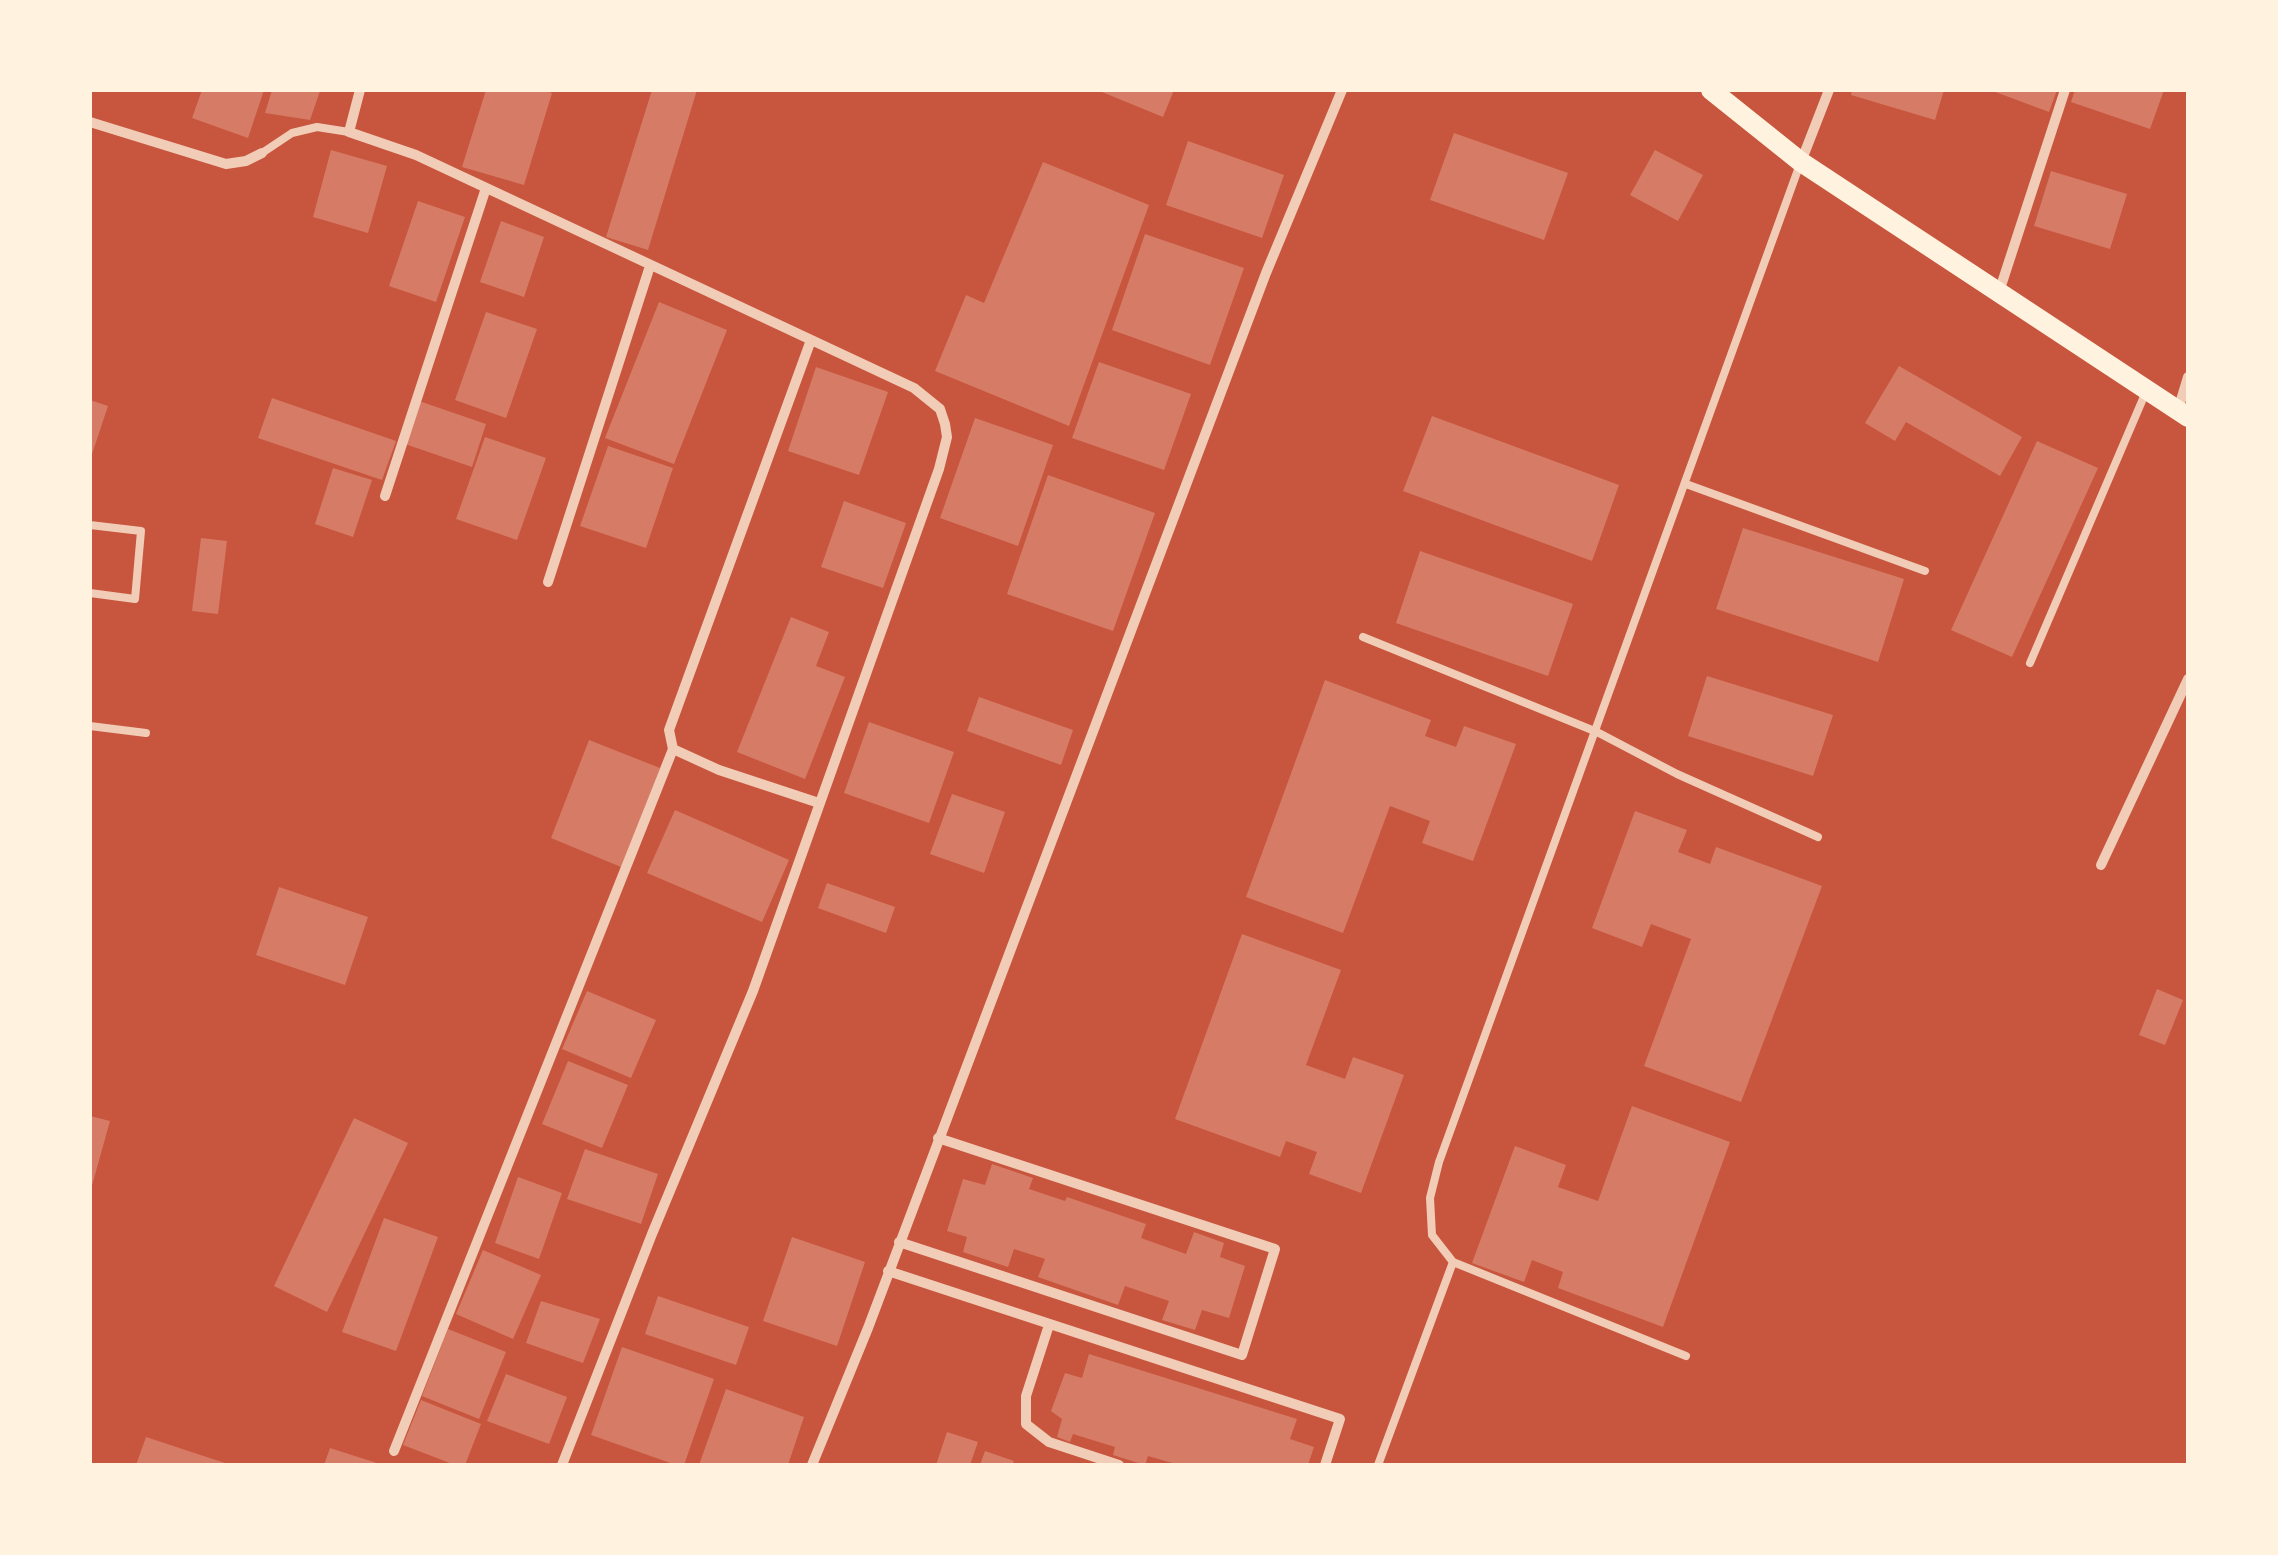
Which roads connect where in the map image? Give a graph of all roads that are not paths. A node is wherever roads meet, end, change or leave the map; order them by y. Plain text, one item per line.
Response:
1 (360, 90) edge
2 (1342, 90) edge
3 (1711, 90) edge
4 (1829, 90) edge
5 (2065, 90) edge
6 (90, 122) edge
7 (349, 132) junction
8 (262, 152) joint
9 (1801, 162) junction
10 (486, 188) junction
11 (650, 266) junction
12 (1998, 292) junction
13 (811, 340) junction
14 (2188, 377) edge
15 (2146, 390) junction
16 (2183, 413) edge
17 (1686, 484) junction
18 (385, 496) dead end
19 (90, 525) edge
20 (1925, 571) dead end
21 (548, 582) dead end
22 (90, 593) edge
23 (1363, 636) dead end
24 (2030, 663) dead end
25 (2188, 679) edge
26 (90, 726) edge
27 (1597, 732) junction
28 (146, 734) dead end
29 (674, 750) junction
30 (819, 802) junction
31 (1818, 837) dead end
32 (2101, 865) dead end
33 (938, 1138) junction
34 (899, 1242) junction
35 (1454, 1262) junction
36 (888, 1271) junction
37 (1049, 1325) junction
38 (1686, 1356) dead end
39 (394, 1451) dead end
40 (562, 1465) edge
41 (812, 1465) edge
42 (1119, 1465) edge
43 (1325, 1465) edge
44 (1378, 1465) edge

1 - 7 street
2 - 33 street
3 - 9 main road
4 - 9 street
5 - 12 street
6 - 8 street
7 - 8 lane
7 - 10 street
9 - 12 main road
9 - 17 lane
10 - 11 street
10 - 18 street
11 - 13 street
11 - 21 street
12 - 15 main road
13 - 29 street
13 - 30 street
14 - 16 street
15 - 16 main road
15 - 24 lane
17 - 20 lane
17 - 27 lane
19 - 22 lane
23 - 27 lane
25 - 32 street
26 - 28 lane
27 - 31 lane
27 - 35 lane
29 - 30 street
29 - 39 street
30 - 40 street
33 - 34 street
33 - 34 street
34 - 36 street
35 - 38 lane
35 - 44 lane
36 - 37 street
36 - 41 street
37 - 42 street
37 - 43 street

